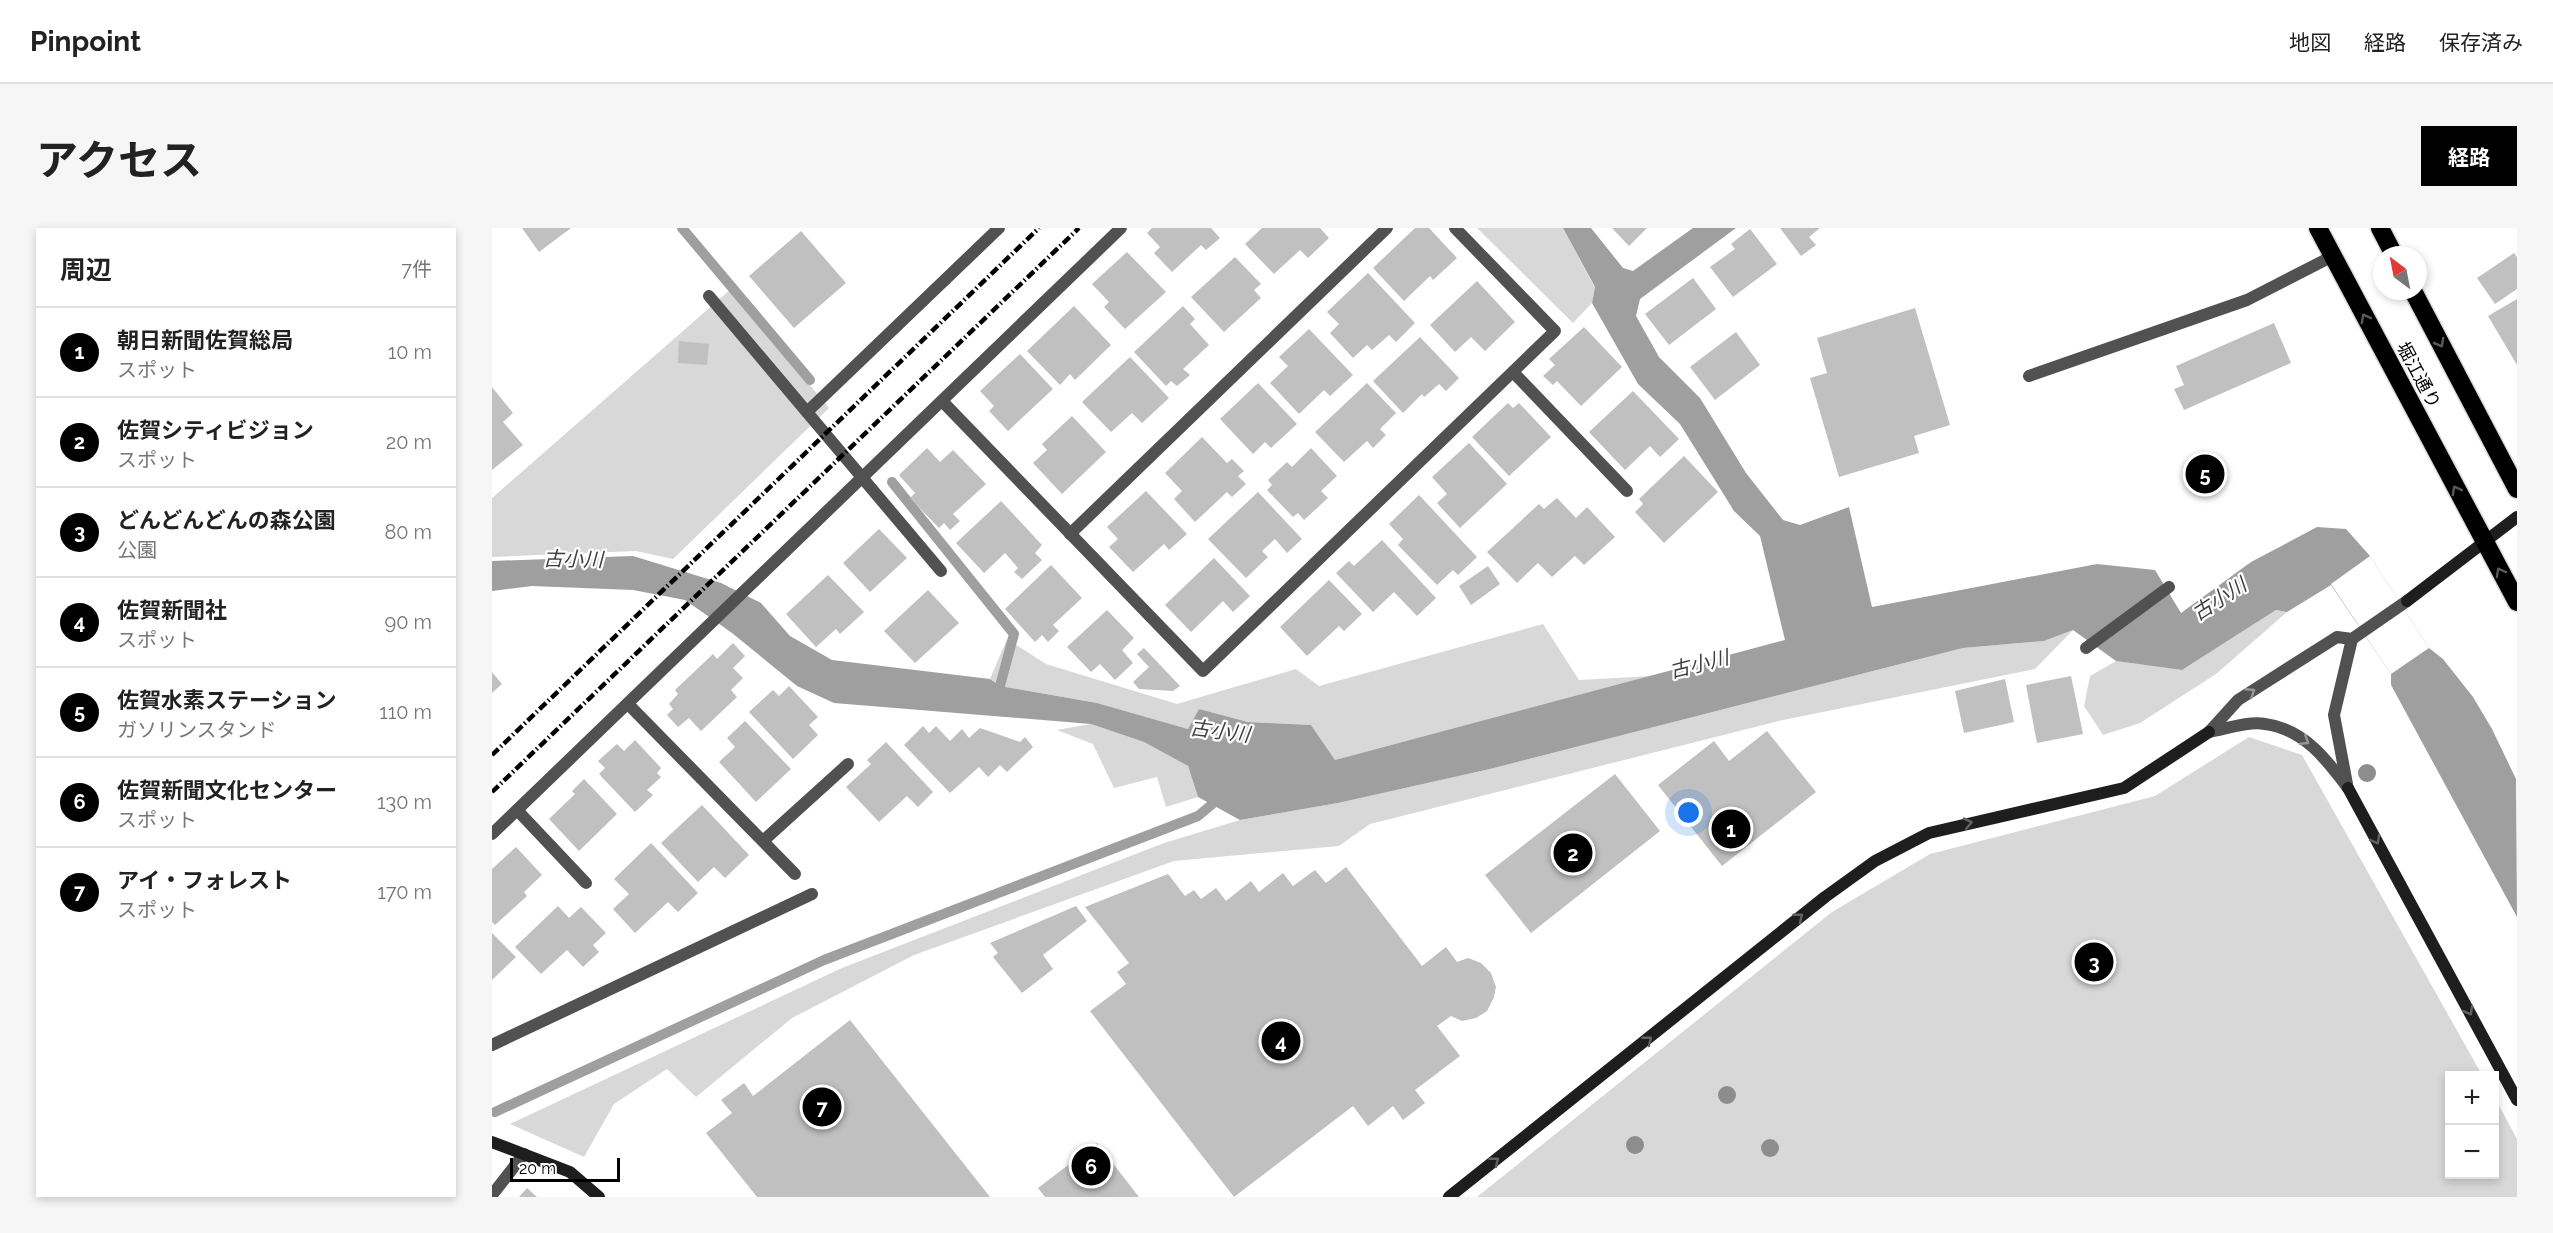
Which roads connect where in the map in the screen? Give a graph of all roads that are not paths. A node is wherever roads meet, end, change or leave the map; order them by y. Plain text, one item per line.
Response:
1 (999, 228) edge
2 (1121, 228) edge
3 (1387, 228) edge
4 (1455, 228) edge
5 (2318, 228) edge
6 (2380, 228) edge
7 (2389, 246) edge
8 (2333, 256) junction
9 (709, 296) dead end
10 (2418, 300) edge
11 (1513, 372) junction
12 (2029, 375) dead end
13 (942, 401) junction
14 (807, 412) junction
15 (862, 478) junction
16 (2517, 489) edge
17 (1627, 491) dead end
18 (2517, 517) edge
19 (1070, 534) junction
20 (2484, 542) junction
21 (941, 571) dead end
22 (2169, 587) dead end
23 (2517, 602) edge
24 (2352, 639) junction
25 (2086, 648) dead end
26 (628, 704) junction
27 (2209, 732) junction
28 (848, 764) dead end
29 (2348, 788) junction
30 (517, 810) junction
31 (492, 834) edge
32 (763, 842) junction
33 (795, 874) dead end
34 (586, 883) dead end
35 (812, 894) dead end
36 (492, 1045) edge
37 (2517, 1100) edge
38 (492, 1142) edge
39 (524, 1154) junction
40 (492, 1195) edge
41 (599, 1197) edge
42 (1449, 1197) edge

1 - 14 street
2 - 13 street
3 - 19 street
4 - 11 street
5 - 8 highway, 堀江通り
6 - 7 highway
8 - 12 street
20 -> 8 highway, 堀江通り
9 - 14 street
10 -> 16 highway, 堀江通り
11 - 17 street
11 - 19 street
13 - 15 street
13 - 19 street
14 - 15 street
15 - 21 street
15 - 26 street
18 - 20 street
23 -> 20 highway, 堀江通り
20 - 24 street
22 - 25 street
27 -> 24 street
24 - 29 street
26 - 30 street
26 - 32 street
27 -> 29 street
42 -> 27 street
28 - 32 street
29 -> 37 street
30 - 31 street
30 - 34 street
32 - 33 street
35 - 36 street
38 - 39 street
39 - 40 street
39 - 41 street

